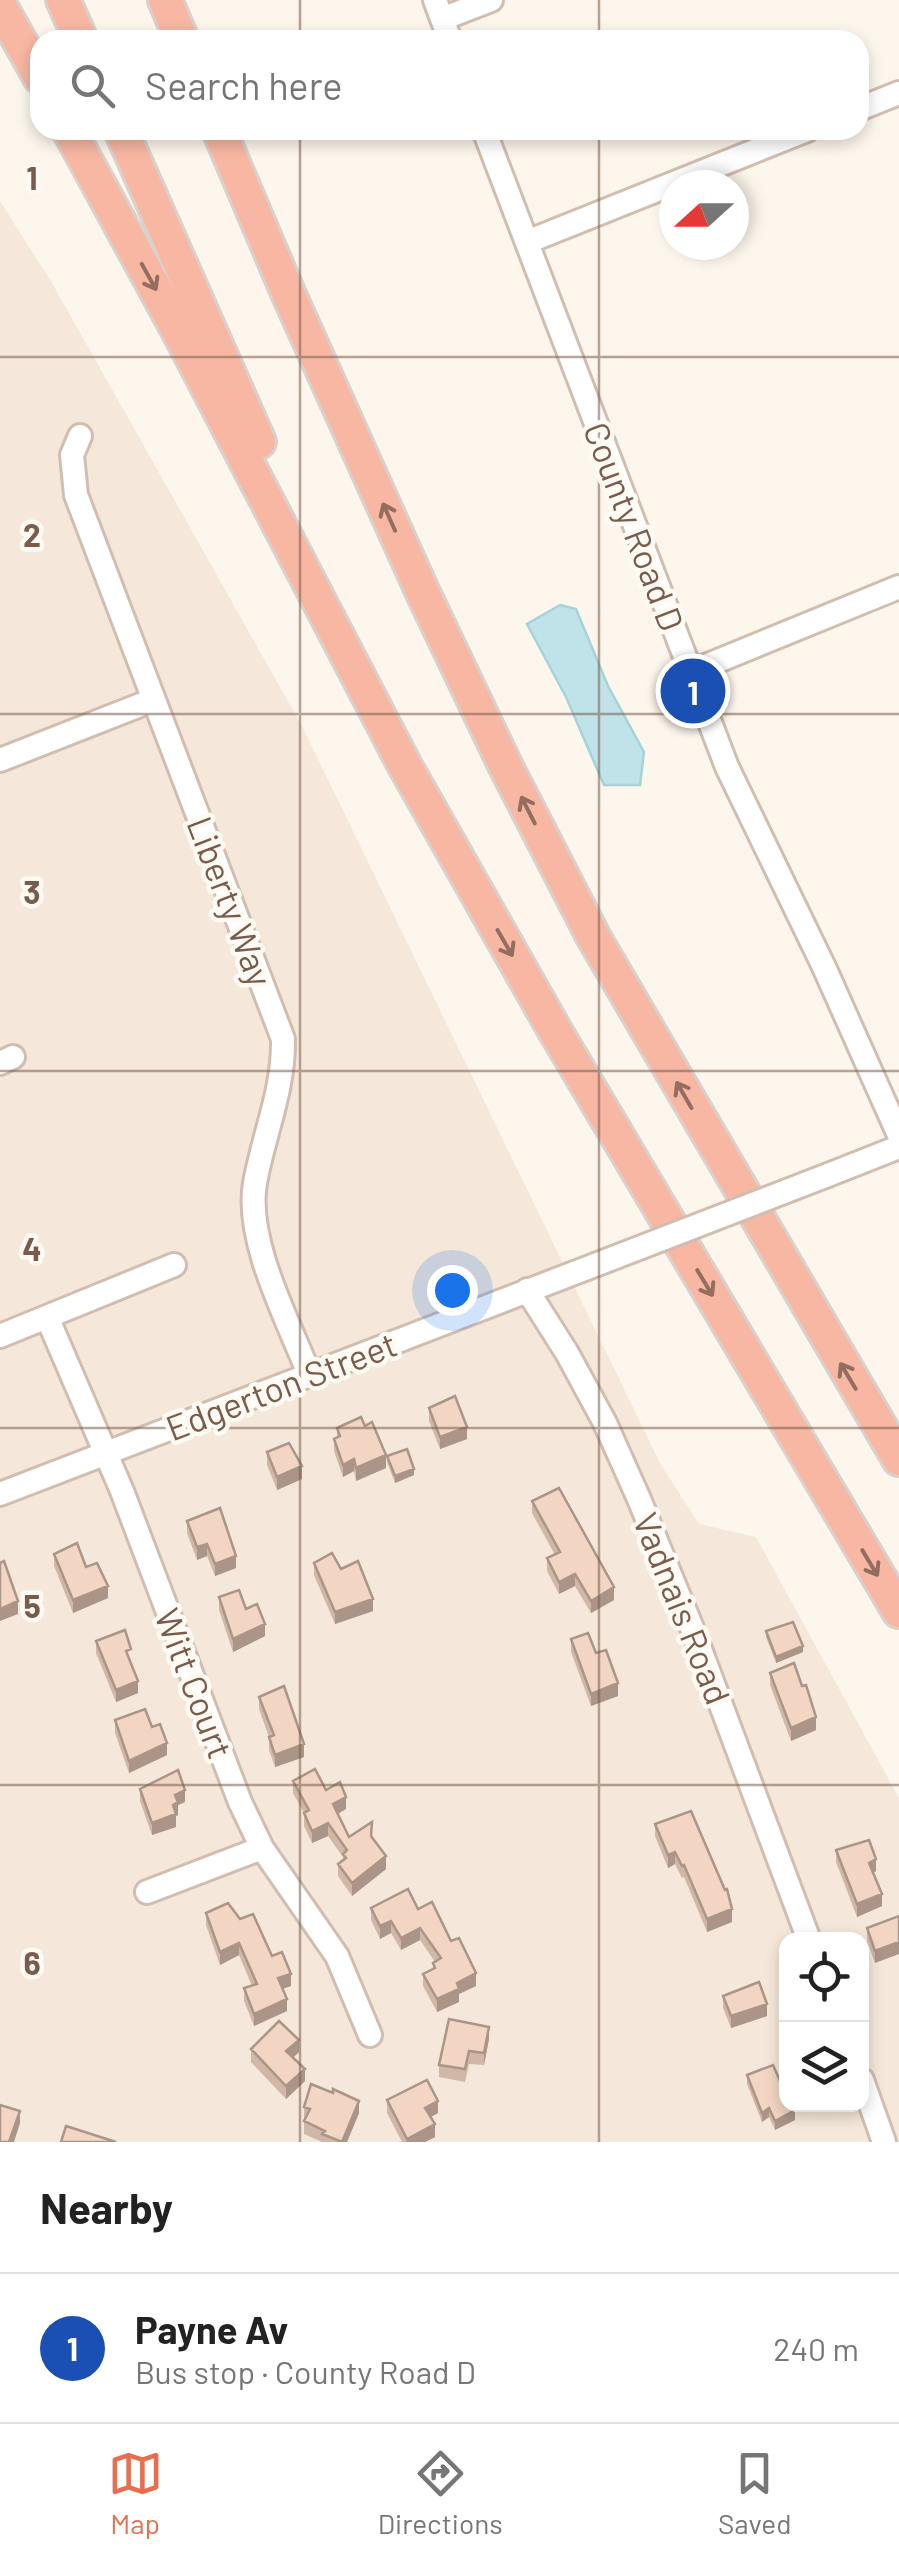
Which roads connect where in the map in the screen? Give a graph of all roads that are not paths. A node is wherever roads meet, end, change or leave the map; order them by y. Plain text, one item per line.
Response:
1 (63, 0) edge
2 (165, 0) edge
3 (491, 0) edge
4 (0, 6) edge
5 (442, 20) edge
6 (76, 30) edge
7 (178, 30) edge
8 (0, 36) edge
9 (30, 60) edge
10 (30, 83) edge
11 (899, 93) edge
12 (869, 105) edge
13 (66, 140) edge
14 (74, 140) edge
15 (125, 140) edge
16 (224, 140) edge
17 (488, 140) edge
18 (782, 140) edge
19 (122, 228) junction
20 (527, 242) junction
21 (80, 436) dead end
22 (899, 587) edge
23 (691, 672) junction
24 (153, 700) junction
25 (0, 760) edge
26 (406, 766) junction
27 (899, 1135) edge
28 (899, 1148) edge
29 (174, 1265) dead end
30 (527, 1290) junction
31 (47, 1316) junction
32 (0, 1336) edge
33 (309, 1374) junction
34 (107, 1452) junction
35 (899, 1459) edge
36 (0, 1494) edge
37 (899, 1611) edge
38 (262, 1848) junction
39 (146, 1892) dead end
40 (806, 1932) edge
41 (370, 2036) dead end
42 (869, 2100) edge
43 (884, 2142) edge

1 - 6 highway
2 - 7 highway
3 - 5 street
4 - 9 highway
8 - 10 highway
11 - 12 street
13 - 19 highway
14 - 19 highway
15 - 26 highway
35 -> 16 highway
17 - 20 street, County Road D
18 - 20 street
19 -> 26 highway
20 - 23 street, County Road D
21 - 24 street, Liberty Way
22 - 23 street
23 - 27 street, County Road D
24 - 25 street
24 - 33 street, Liberty Way
26 -> 37 highway
28 - 30 street, Edgerton Street, bridge
29 - 31 street
30 - 33 street, Edgerton Street
30 - 40 street, Vadnais Road
31 - 32 street
31 - 34 street, Witt Court
33 - 34 street, Edgerton Street
34 - 36 street, Edgerton Street
34 - 38 street, Witt Court
38 - 39 street
38 - 41 street, Witt Court
42 - 43 street

